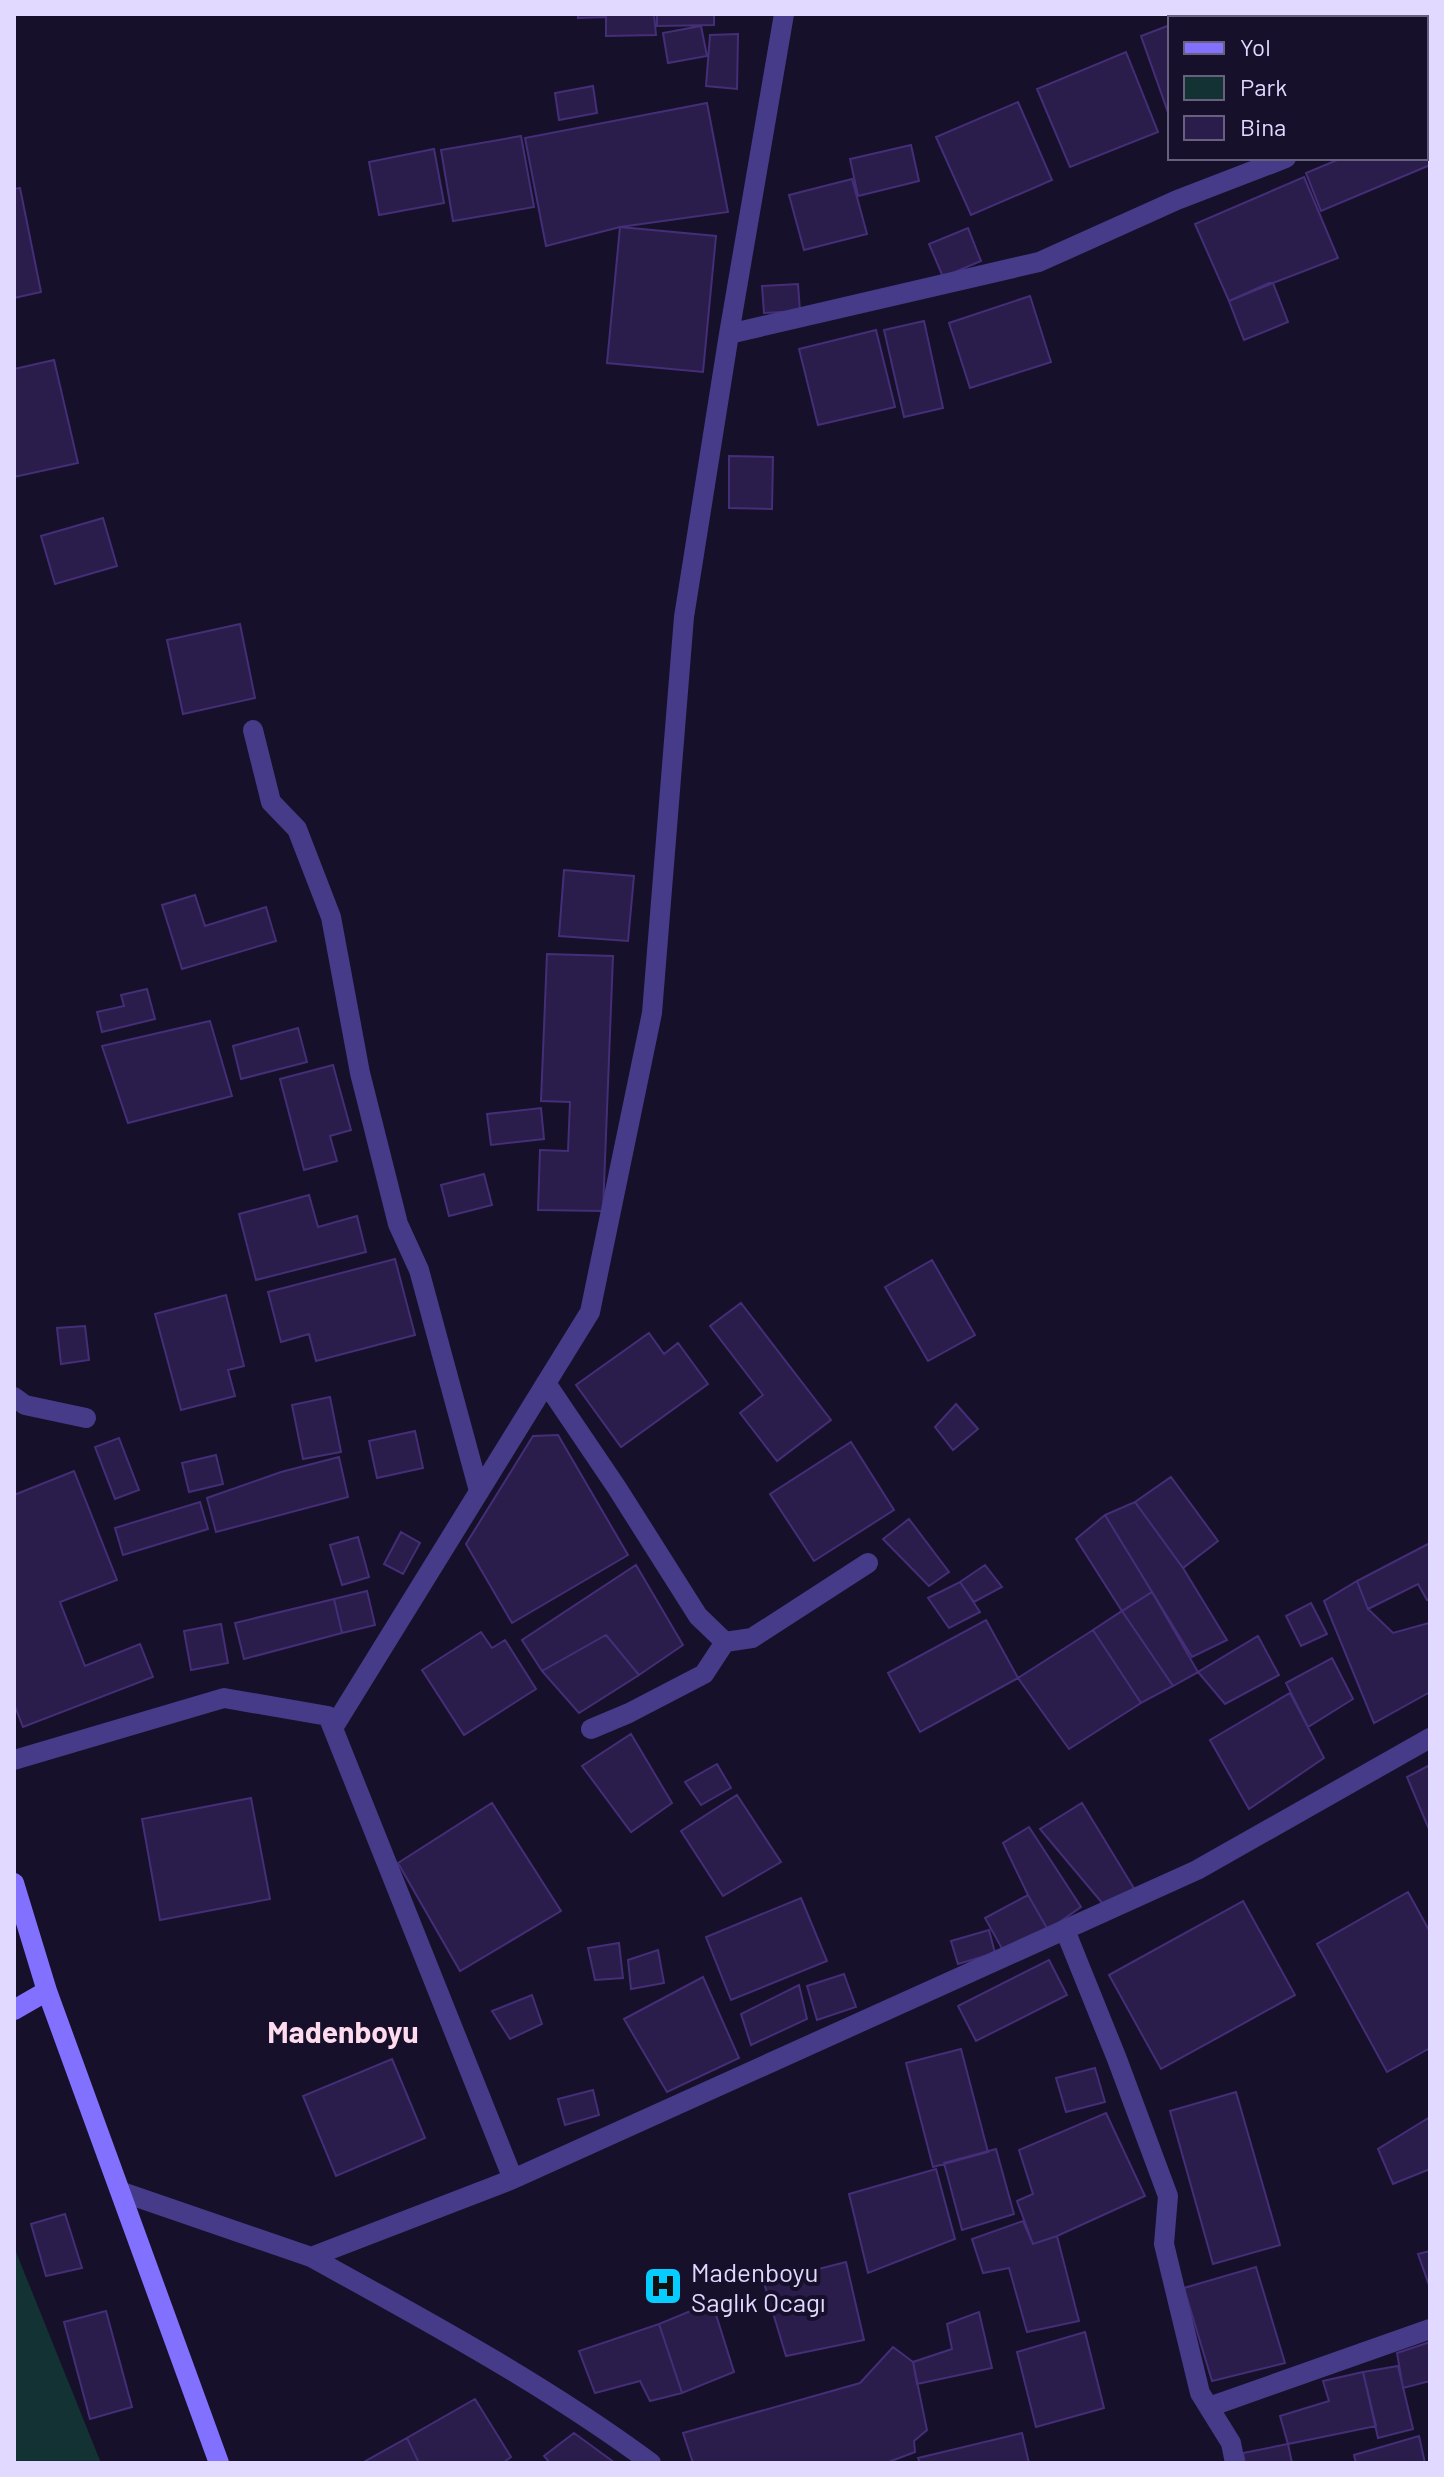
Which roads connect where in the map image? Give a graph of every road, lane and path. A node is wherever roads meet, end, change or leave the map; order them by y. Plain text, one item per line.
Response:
1 (784, 14) edge
2 (1281, 160) edge
3 (729, 334) junction
4 (253, 730) dead end
5 (546, 1383) junction
6 (14, 1397) edge
7 (86, 1418) dead end
8 (479, 1491) junction
9 (868, 1563) dead end
10 (725, 1642) junction
11 (333, 1728) junction
12 (591, 1729) dead end
13 (1430, 1738) edge
14 (14, 1760) edge
15 (14, 1883) edge
16 (1065, 1930) junction
17 (47, 1991) junction
18 (14, 2010) edge
19 (513, 2179) junction
20 (122, 2192) junction
21 (311, 2257) junction
22 (1430, 2329) edge
23 (1209, 2407) junction
24 (219, 2463) edge
25 (651, 2463) edge
26 (1235, 2463) edge

1 - 3 street
2 - 3 street
3 - 5 street
4 - 8 street
5 - 8 street
5 - 10 street
6 - 7 street
8 - 11 street
9 - 10 street
10 - 12 street
11 - 14 street
11 - 19 street
13 - 16 street
15 - 17 street
16 - 19 street
16 - 23 street
17 - 18 street
17 - 20 street
19 - 21 street
20 - 21 street
20 - 24 street
21 - 25 street
22 - 23 street
23 - 26 street

